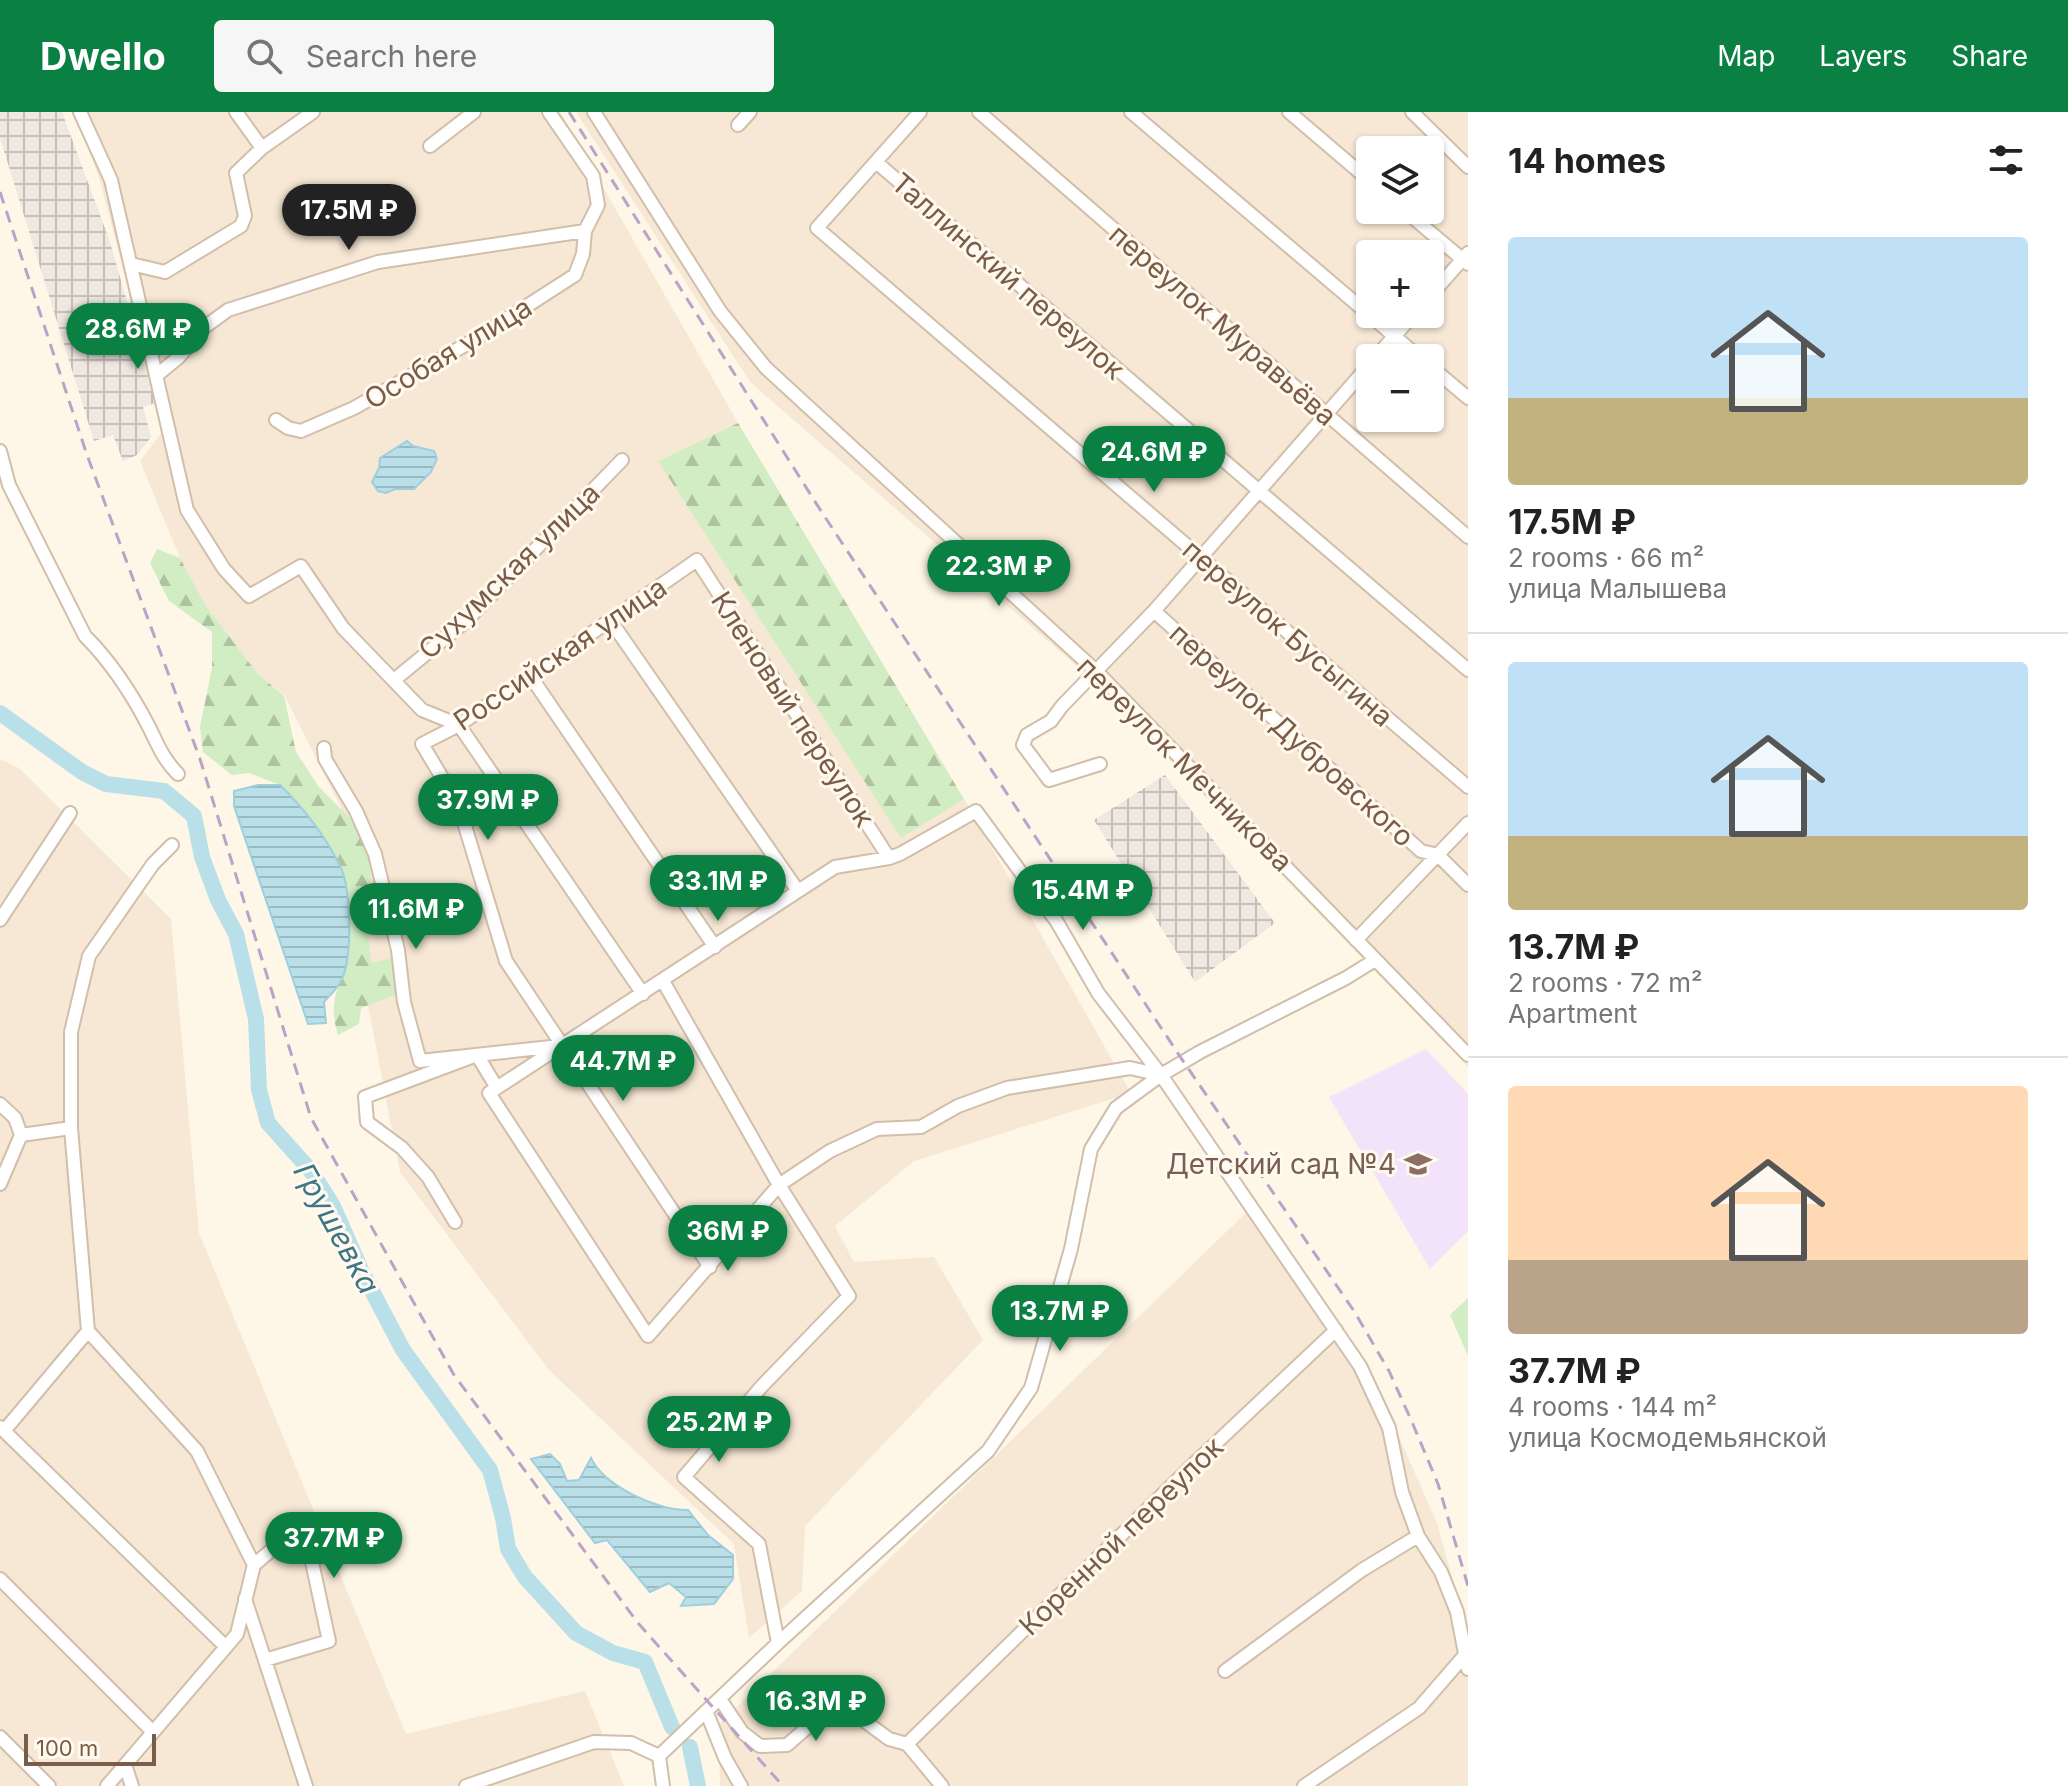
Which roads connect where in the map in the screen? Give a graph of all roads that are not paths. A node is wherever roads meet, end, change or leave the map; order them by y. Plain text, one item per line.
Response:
1 (80, 112) edge
2 (236, 112) edge
3 (313, 112) edge
4 (474, 112) edge
5 (549, 112) edge
6 (594, 112) edge
7 (750, 112) edge
8 (920, 112) edge
9 (979, 112) edge
10 (1131, 112) edge
11 (1289, 112) edge
12 (1412, 112) edge
13 (738, 125) dead end
14 (430, 146) dead end
15 (262, 148) junction
16 (876, 162) junction
17 (1468, 167) edge
18 (1356, 169) edge
19 (1422, 224) edge
20 (585, 231) junction
21 (1466, 259) edge
22 (131, 264) junction
23 (1444, 282) edge
24 (1401, 328) edge
25 (1394, 336) junction
26 (1387, 344) edge
27 (1403, 344) edge
28 (157, 375) junction
29 (1444, 378) edge
30 (1356, 380) edge
31 (1468, 398) edge
32 (1325, 414) junction
33 (276, 420) dead end
34 (0, 451) edge
35 (622, 460) dead end
36 (5, 486) edge
37 (1258, 490) junction
38 (1468, 537) edge
39 (1201, 557) junction
40 (697, 560) joint
41 (1154, 611) junction
42 (610, 620) junction
43 (1468, 670) edge
44 (1097, 672) junction
45 (529, 674) junction
46 (394, 680) junction
47 (459, 725) junction
48 (324, 748) dead end
49 (1100, 764) dead end
50 (178, 774) dead end
51 (1468, 787) edge
52 (70, 813) dead end
53 (1468, 823) edge
54 (172, 845) dead end
55 (1438, 855) junction
56 (889, 858) junction
57 (1468, 885) edge
58 (798, 891) junction
59 (0, 920) edge
60 (1356, 940) junction
61 (715, 947) junction
62 (1375, 960) junction
63 (663, 981) junction
64 (643, 994) junction
65 (563, 1046) junction
66 (477, 1055) junction
67 (1468, 1055) edge
68 (1161, 1075) junction
69 (493, 1091) junction
70 (0, 1104) edge
71 (71, 1128) junction
72 (21, 1135) junction
73 (0, 1184) edge
74 (779, 1185) junction
75 (455, 1222) dead end
76 (710, 1267) junction
77 (1336, 1330) junction
78 (88, 1331) junction
79 (2, 1429) edge
80 (1418, 1536) junction
81 (254, 1565) junction
82 (0, 1579) edge
83 (245, 1599) junction
84 (778, 1643) junction
85 (226, 1647) junction
86 (1465, 1655) junction
87 (265, 1660) junction
88 (1468, 1669) edge
89 (1225, 1671) dead end
90 (720, 1699) junction
91 (706, 1711) junction
92 (153, 1732) junction
93 (0, 1737) edge
94 (907, 1744) junction
95 (659, 1756) junction
96 (125, 1765) junction
97 (49, 1786) edge
98 (107, 1786) edge
99 (132, 1786) edge
100 (306, 1786) edge
101 (466, 1786) edge
102 (663, 1786) edge
103 (741, 1786) edge
104 (942, 1786) edge
105 (1304, 1786) edge

1 - 22 street
2 - 15 street
3 - 15 street
4 - 14 street
5 - 20 street
6 - 44 street, переулок Мечникова
7 - 13 street
8 - 16 street
9 - 32 street, переулок Муравьёва
10 - 25 street
11 - 18 street
12 - 17 street
15 - 22 street
16 - 37 street, Таллинский переулок
16 - 39 street, переулок Бусыгина
19 - 21 street
20 - 28 street
20 - 33 street, Особая улица
21 - 23 street
22 - 28 street
24 - 25 street
25 - 26 street
25 - 27 street
28 - 46 street
29 - 31 street
30 - 32 street
32 - 37 street
32 - 38 street, переулок Муравьёва
34 - 36 street
35 - 46 street, Сухумская улица
36 - 50 street
37 - 39 street
37 - 43 street, Таллинский переулок
39 - 41 street
39 - 51 street, переулок Бусыгина
40 - 42 street, Российская улица
40 - 56 street, Кленовый переулок
41 - 44 street
41 - 55 street, переулок Дубровского
42 - 45 street, Российская улица
42 - 58 street
44 - 49 street
44 - 60 street, переулок Мечникова
45 - 47 street, Российская улица
45 - 61 street
46 - 47 street
47 - 64 street
47 - 65 street, Российская улица
48 - 66 street
52 - 59 street
53 - 55 street
54 - 71 street
55 - 57 street, переулок Дубровского
55 - 60 street
56 - 58 street
56 - 68 street
58 - 61 street
60 - 62 street, переулок Мечникова
61 - 63 street
62 - 67 street, переулок Мечникова
62 - 68 street
63 - 64 street
63 - 74 street
64 - 65 street
65 - 66 street
65 - 69 street
65 - 76 street
66 - 69 street
66 - 75 street
68 - 74 street
68 - 77 street
68 - 84 street
69 - 76 street
70 - 72 street
71 - 72 street
71 - 78 street
72 - 73 street
74 - 76 street
74 - 84 street
77 - 80 street
77 - 94 street, Коренной переулок
78 - 79 street
78 - 81 street
79 - 85 street
80 - 86 street
80 - 89 street
81 - 83 street
81 - 87 street
82 - 92 street
83 - 85 street
83 - 87 street
84 - 90 street
85 - 92 street
86 - 88 street
86 - 105 street
87 - 100 street
90 - 91 street
90 - 94 street
91 - 95 street
91 - 103 street
92 - 96 street
93 - 97 street
94 - 104 street
95 - 101 street
95 - 102 street
96 - 98 street
96 - 99 street

